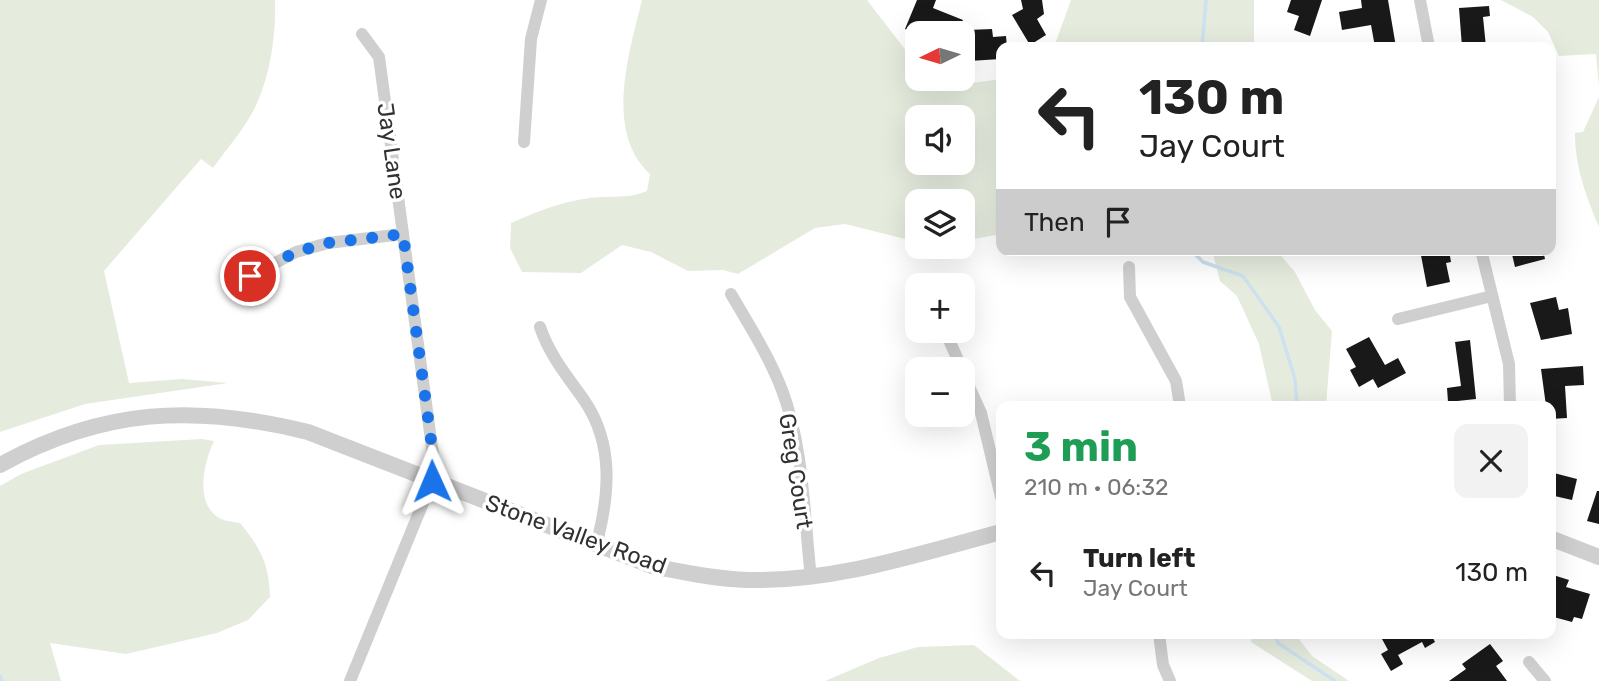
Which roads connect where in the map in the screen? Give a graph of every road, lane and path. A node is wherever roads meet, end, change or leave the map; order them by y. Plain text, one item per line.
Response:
1 (541, 0) edge
2 (1420, 0) edge
3 (362, 34) dead end
4 (1428, 42) edge
5 (524, 142) dead end
6 (403, 234) junction
7 (1482, 256) edge
8 (1129, 267) dead end
9 (250, 276) dead end
10 (731, 294) dead end
11 (1492, 296) junction
12 (1398, 319) dead end
13 (540, 327) dead end
14 (975, 399) edge
15 (1179, 401) edge
16 (1510, 401) edge
17 (0, 465) edge
18 (996, 476) edge
19 (432, 481) junction
20 (996, 533) edge
21 (1556, 540) edge
22 (596, 546) junction
23 (1599, 557) edge
24 (811, 578) junction
25 (1160, 639) edge
26 (1529, 662) dead end
27 (350, 681) edge
28 (1170, 681) edge
29 (1545, 681) edge

1 - 5 street
2 - 4 street
3 - 6 street, Jay Lane
6 - 9 street
6 - 19 street, Jay Lane
7 - 11 street
8 - 15 street
10 - 24 street, Greg Court
11 - 12 street
11 - 16 street
13 - 22 street
14 - 18 street
17 - 19 street, Stone Valley Road
19 - 22 street, Stone Valley Road
19 - 27 street
20 - 24 street, Stone Valley Road
21 - 23 street
22 - 24 street, Stone Valley Road
25 - 28 street
26 - 29 street

